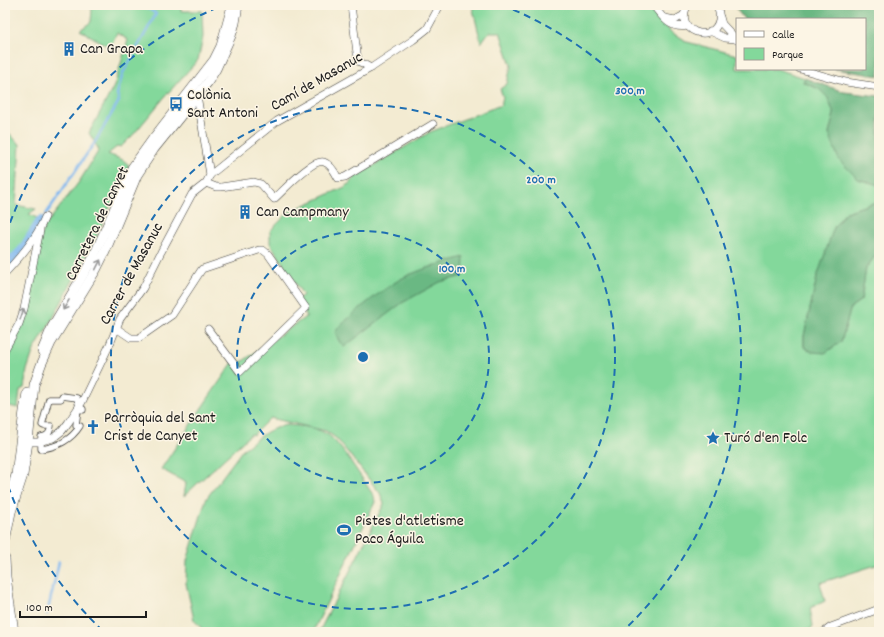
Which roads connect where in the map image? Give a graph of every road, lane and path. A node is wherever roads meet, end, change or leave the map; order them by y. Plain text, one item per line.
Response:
1 (232, 5) edge
2 (238, 5) edge
3 (351, 5) edge
4 (440, 5) edge
5 (653, 5) edge
6 (680, 5) edge
7 (716, 5) edge
8 (686, 11) edge
9 (720, 17) junction
10 (663, 18) junction
11 (687, 26) junction
12 (710, 31) junction
13 (736, 39) edge
14 (214, 60) junction
15 (371, 68) junction
16 (804, 70) edge
17 (879, 87) edge
18 (198, 95) junction
19 (434, 124) dead end
20 (210, 175) junction
21 (206, 183) junction
22 (45, 217) dead end
23 (40, 230) junction
24 (5, 273) edge
25 (116, 328) junction
26 (208, 329) dead end
27 (5, 350) edge
28 (26, 403) junction
29 (79, 407) junction
30 (28, 442) junction
31 (41, 442) junction
32 (16, 474) junction
33 (5, 510) edge
34 (5, 542) edge
35 (5, 559) edge
36 (879, 609) edge
37 (7, 629) edge
38 (824, 632) edge

1 - 14 street, Carretera de Canyet
2 - 18 street, Carretera de Canyet
3 - 15 street
4 - 15 street, Camí de Masanuc
5 - 10 street
6 - 8 street
7 - 9 street
8 - 10 street
8 - 11 street
9 - 12 street
9 - 13 street
10 - 11 street
11 - 12 street
12 - 13 street
14 - 18 street
14 -> 28 street, Carretera de Canyet
15 - 20 street, Camí de Masanuc
16 - 17 street
18 - 20 street
30 -> 18 street, Carretera de Canyet
19 - 21 street
20 - 21 street, Camí de Masanuc
21 - 25 street, Carrer de Masanuc
22 - 23 street
23 - 24 street
27 -> 23 street
25 - 26 street
25 - 29 street, Carrer de Masanuc
28 - 30 street
28 - 32 street, Carretera de Canyet
29 - 31 street, Carrer de Masanuc
29 - 31 street
29 - 31 street
30 - 31 street
30 - 32 street
30 - 34 street, Carretera de Canyet
32 - 33 street, Carretera de Canyet
35 - 37 street
36 - 38 street

